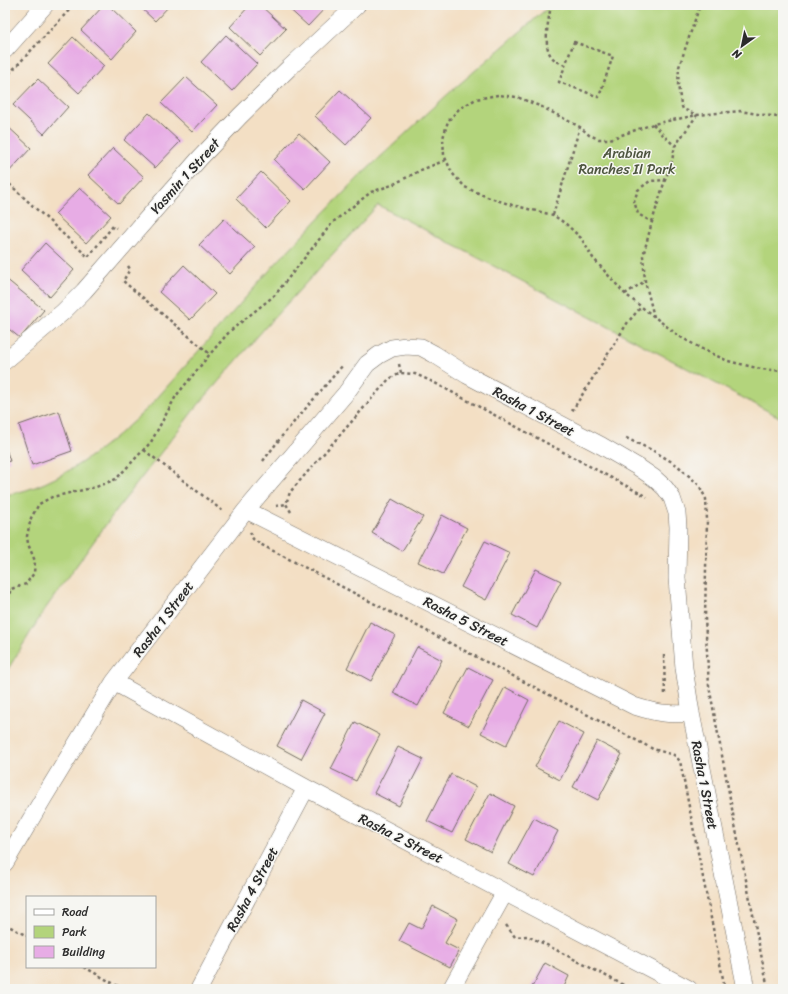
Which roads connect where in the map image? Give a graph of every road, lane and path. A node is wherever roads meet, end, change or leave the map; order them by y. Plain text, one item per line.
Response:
1 (45, 5) edge
2 (74, 5) edge
3 (357, 5) edge
4 (551, 5) edge
5 (700, 5) edge
6 (5, 50) edge
7 (565, 65) junction
8 (5, 78) edge
9 (697, 115) junction
10 (783, 118) edge
11 (653, 124) junction
12 (580, 127) junction
13 (675, 146) junction
14 (446, 160) junction
15 (5, 180) edge
16 (665, 180) junction
17 (553, 215) junction
18 (652, 222) junction
19 (129, 238) junction
20 (115, 255) junction
21 (645, 281) junction
22 (625, 294) junction
23 (641, 307) junction
24 (654, 317) junction
25 (210, 354) junction
26 (9, 356) edge
27 (345, 362) dead end
28 (783, 372) edge
29 (571, 412) junction
30 (578, 415) dead end
31 (562, 426) junction
32 (625, 437) dead end
33 (144, 450) junction
34 (262, 461) dead end
35 (653, 500) dead end
36 (224, 512) junction
37 (242, 516) junction
38 (293, 516) dead end
39 (219, 518) dead end
40 (5, 587) edge
41 (11, 589) junction
42 (5, 605) edge
43 (664, 654) dead end
44 (114, 682) junction
45 (664, 702) dead end
46 (691, 713) junction
47 (306, 788) junction
48 (5, 863) edge
49 (505, 892) junction
50 (495, 909) junction
51 (5, 924) edge
52 (26, 935) edge
53 (86, 968) edge
54 (123, 989) edge
55 (199, 989) edge
56 (451, 989) edge
57 (631, 989) edge
58 (689, 989) edge
59 (725, 989) edge
60 (746, 989) edge
61 (768, 989) edge

1 - 6 street
2 - 8 path
3 - 19 street, Yasmin 1 Street
4 - 7 path
5 - 9 path
7 - 7 path
9 - 10 path
9 - 11 path
9 - 13 path
11 - 12 path
11 - 13 path
12 - 14 path
12 - 17 path
13 - 16 path
14 - 17 path
14 - 25 path
15 - 19 path
16 - 18 path
16 - 18 path
17 - 22 path
18 - 21 path
19 - 20 street, Yasmin 1 Street
20 - 25 path
20 - 26 street, Yasmin 1 Street
21 - 22 path
21 - 24 path
22 - 23 path
23 - 24 path
23 - 29 path
24 - 28 path
25 - 33 path
27 - 34 path
29 - 30 path
29 - 31 path
31 - 37 street, Rasha 1 Street
31 - 46 street, Rasha 1 Street
32 - 61 path
33 - 36 path
33 - 41 path
35 - 38 path
36 - 37 path
36 - 39 path
37 - 44 street, Rasha 1 Street
37 - 46 street, Rasha 5 Street
37 - 59 path
40 - 41 path
41 - 42 path
43 - 45 path
44 - 47 street, Rasha 2 Street
44 - 48 street, Rasha 1 Street
46 - 60 street, Rasha 1 Street
47 - 49 street, Rasha 2 Street
47 - 55 street, Rasha 4 Street
49 - 50 street
49 - 58 street, Rasha 2 Street
50 - 56 street
50 - 57 path
51 - 52 path
53 - 54 path

